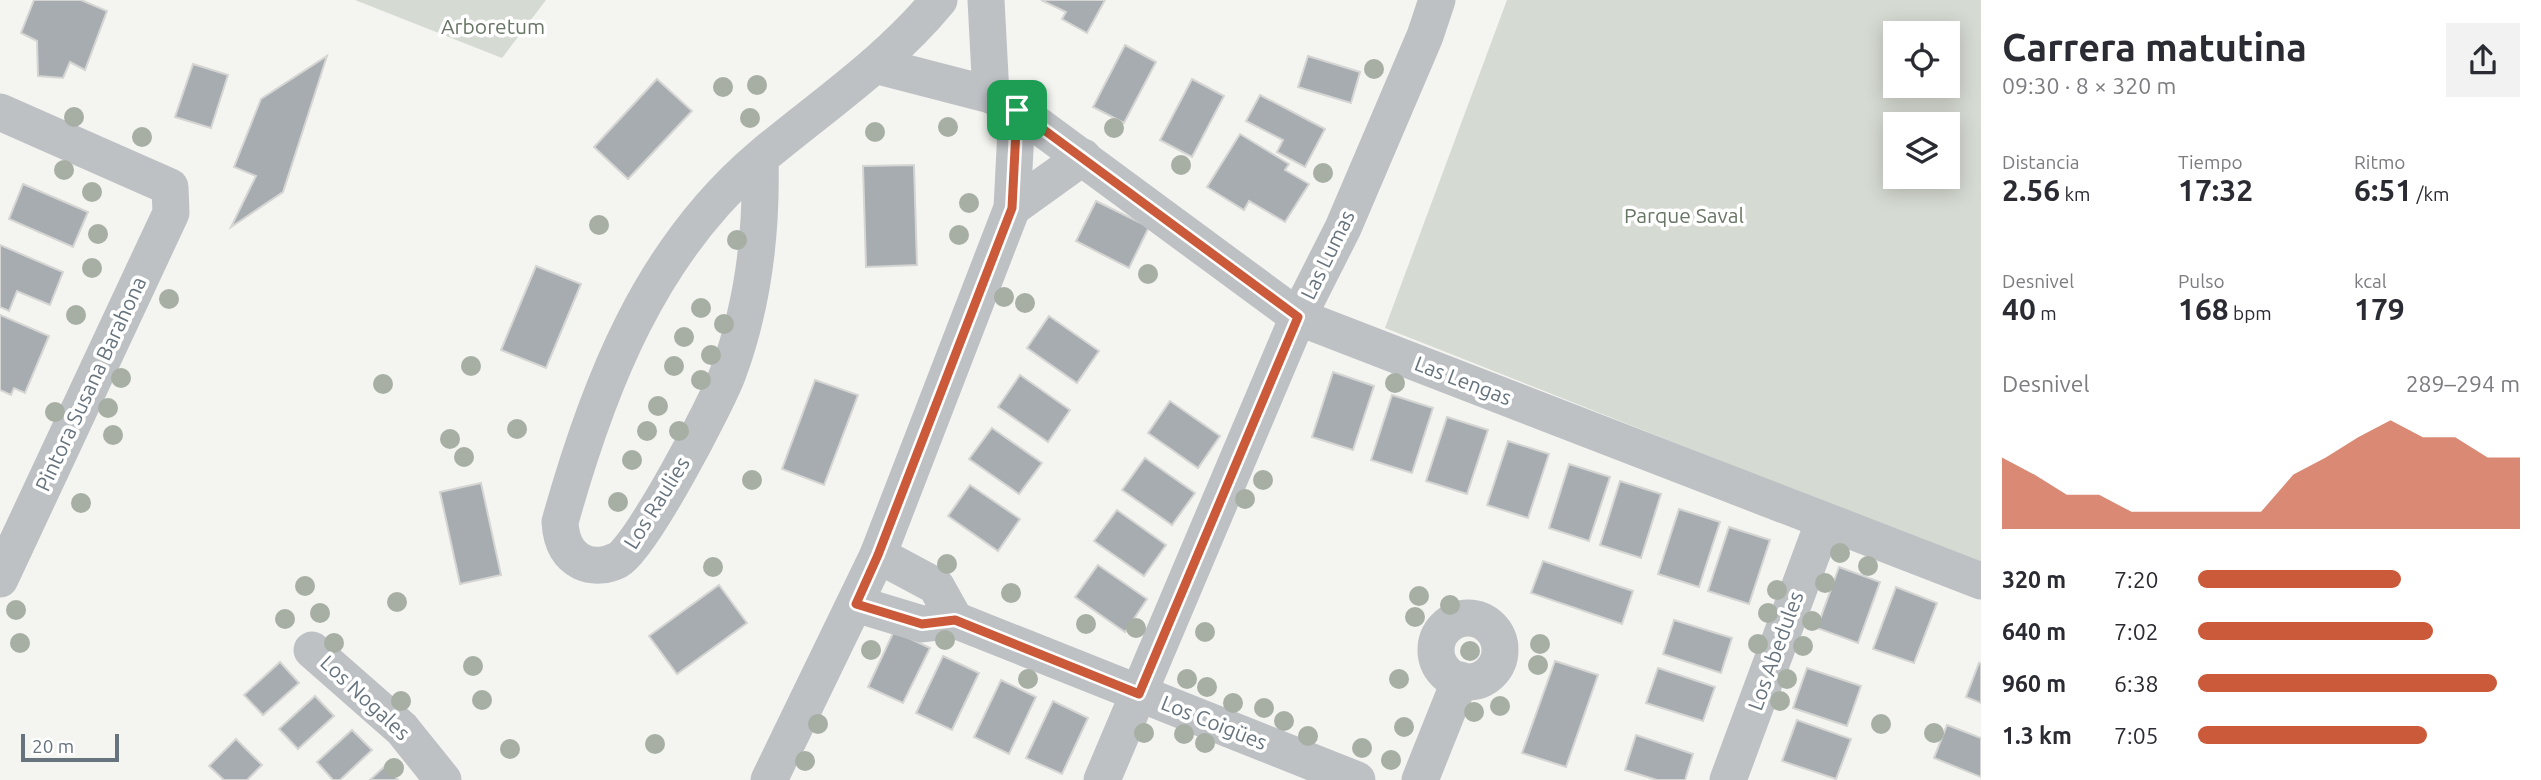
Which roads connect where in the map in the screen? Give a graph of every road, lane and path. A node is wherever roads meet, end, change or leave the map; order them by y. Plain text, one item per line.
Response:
1 (939, 0) edge
2 (986, 0) edge
3 (1437, 0) edge
4 (875, 65) junction
5 (1004, 102) junction
6 (0, 111) edge
7 (1083, 157) junction
8 (760, 158) junction
9 (1012, 208) junction
10 (1298, 317) junction
11 (1824, 521) junction
12 (878, 555) junction
13 (0, 579) edge
14 (1981, 581) edge
15 (856, 604) junction
16 (955, 620) junction
17 (312, 650) dead end
18 (1460, 680) dead end
19 (1139, 694) junction
20 (443, 780) edge
21 (769, 780) edge
22 (1102, 780) edge
23 (1357, 780) edge
24 (1420, 780) edge
25 (1728, 780) edge

1 - 4 street
2 - 5 street
3 - 10 street, Las Lumas
4 - 5 street, Las Lengas
4 - 8 street, Los Raulies
5 - 7 street, Las Lengas
5 - 9 street
6 - 13 street, Pintora Susana Barahona
7 - 9 street
7 - 10 street, Las Lengas
8 - 8 street, Los Raulies
9 - 12 street
10 - 11 street, Las Lengas
10 - 19 street, Las Lumas
11 - 14 street, Las Lengas
11 - 25 street, Los Abedules
12 - 15 street
12 - 16 street
15 - 16 street, Los Coigües
15 - 21 street
16 - 19 street, Los Coigües
17 - 20 street, Los Nogales
18 - 24 street
19 - 22 street, Las Lumas
19 - 23 street, Los Coigües

